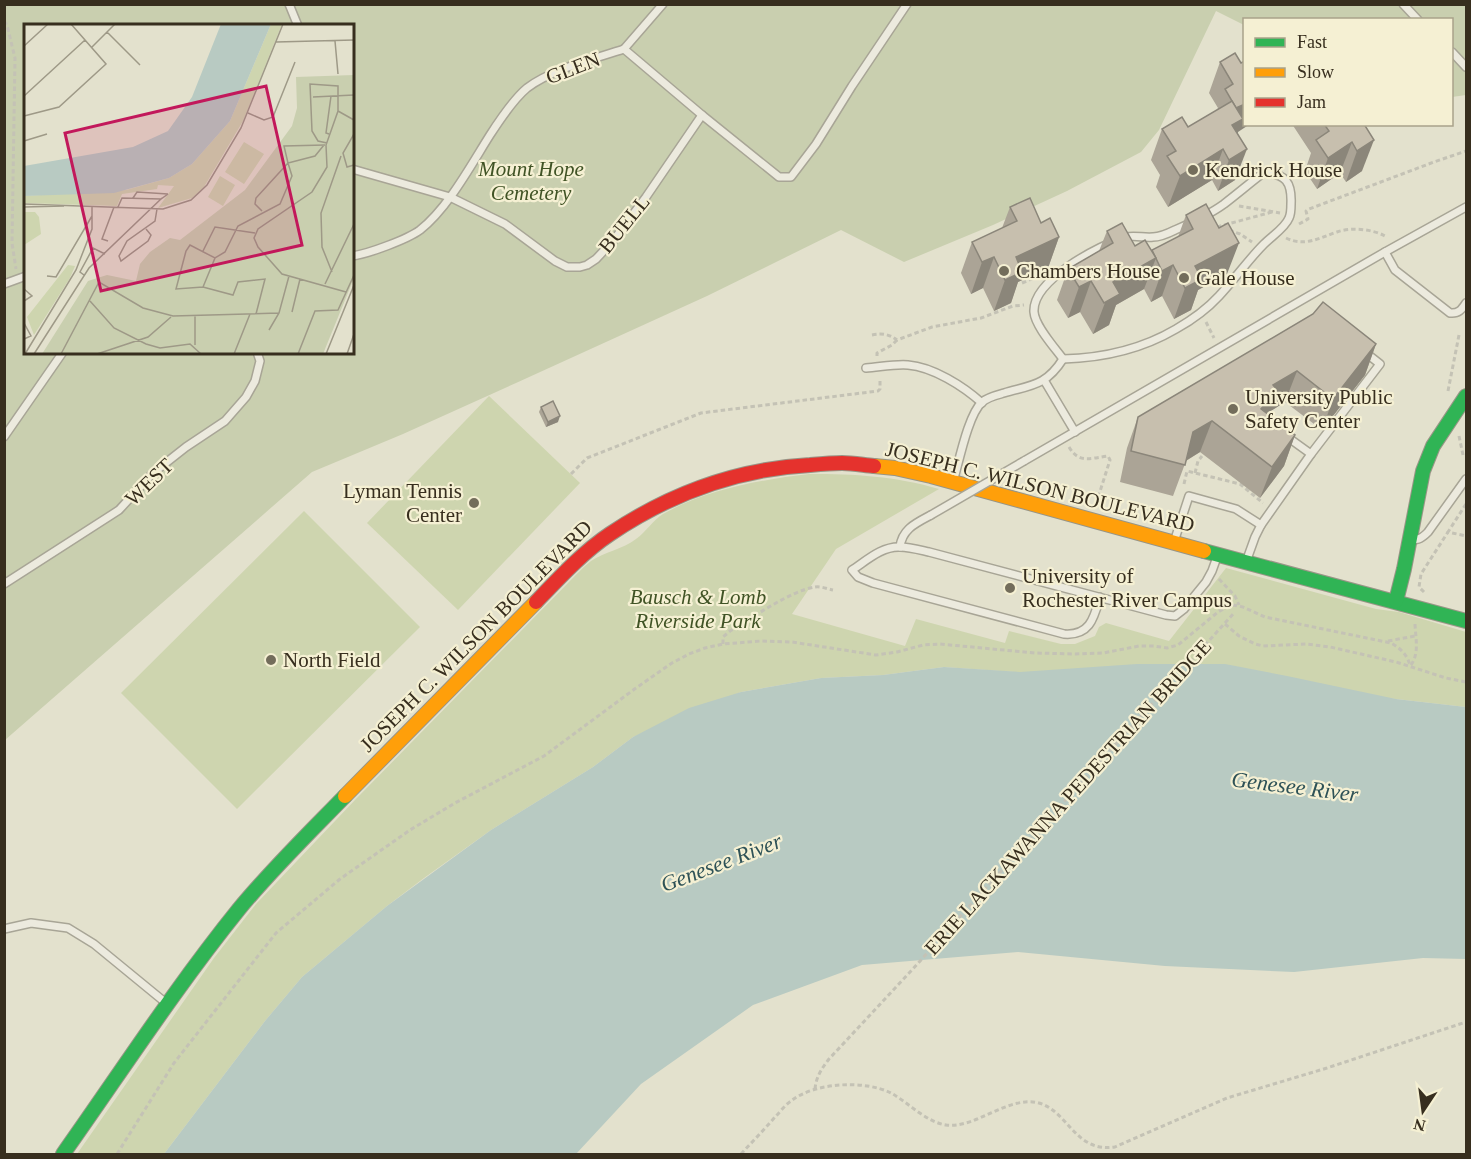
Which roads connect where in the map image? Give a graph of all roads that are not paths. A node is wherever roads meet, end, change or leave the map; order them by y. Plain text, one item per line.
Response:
1 (290, 4) edge
2 (663, 4) edge
3 (907, 4) edge
4 (1403, 4) edge
5 (1416, 18) edge
6 (297, 24) edge
7 (624, 49) junction
8 (1453, 53) edge
9 (1467, 67) edge
10 (702, 115) junction
11 (354, 170) edge
12 (450, 197) junction
13 (1467, 207) edge
14 (1385, 252) junction
15 (354, 255) edge
16 (24, 277) edge
17 (4, 284) edge
18 (1467, 303) edge
19 (1362, 350) edge
20 (62, 354) edge
21 (258, 354) edge
22 (1063, 359) junction
23 (866, 368) dead end
24 (1044, 380) junction
25 (1467, 396) edge
26 (982, 403) junction
27 (1075, 432) junction
28 (1281, 432) edge
29 (4, 437) edge
30 (1311, 454) junction
31 (1467, 479) edge
32 (953, 482) junction
33 (1261, 525) junction
34 (1410, 540) junction
35 (1173, 542) junction
36 (900, 547) junction
37 (1217, 554) junction
38 (1246, 562) junction
39 (4, 584) edge
40 (1100, 597) junction
41 (1396, 601) junction
42 (1467, 621) edge
43 (4, 929) edge
44 (168, 1005) junction
45 (63, 1155) edge

1 - 6 lane
2 - 7 lane
3 - 10 lane, GLEN
4 - 5 lane
7 - 10 lane, GLEN
7 - 12 lane, GLEN
8 - 9 lane
10 - 12 lane, BUELL
11 - 12 lane, BUELL
12 - 15 lane, GLEN
13 - 14 lane
14 - 18 lane
14 - 27 lane
16 - 17 lane
19 - 30 lane
20 - 29 lane
21 - 39 lane, WEST
22 - 22 lane
22 - 24 lane
23 - 26 lane
24 - 26 lane
24 - 27 lane
25 - 34 street
26 - 32 lane
27 - 36 lane, bridge
28 - 30 lane
30 - 33 lane
31 - 34 lane
32 - 35 street, JOSEPH C. WILSON BOULEVARD
32 - 44 street, JOSEPH C. WILSON BOULEVARD
33 - 35 lane
33 - 38 lane
34 - 41 street
35 - 37 street, JOSEPH C. WILSON BOULEVARD
36 - 40 lane
36 - 40 lane
37 - 38 street, JOSEPH C. WILSON BOULEVARD
37 - 40 lane
38 - 41 street, JOSEPH C. WILSON BOULEVARD
41 - 42 street, JOSEPH C. WILSON BOULEVARD
43 - 44 lane
44 - 45 street, JOSEPH C. WILSON BOULEVARD

